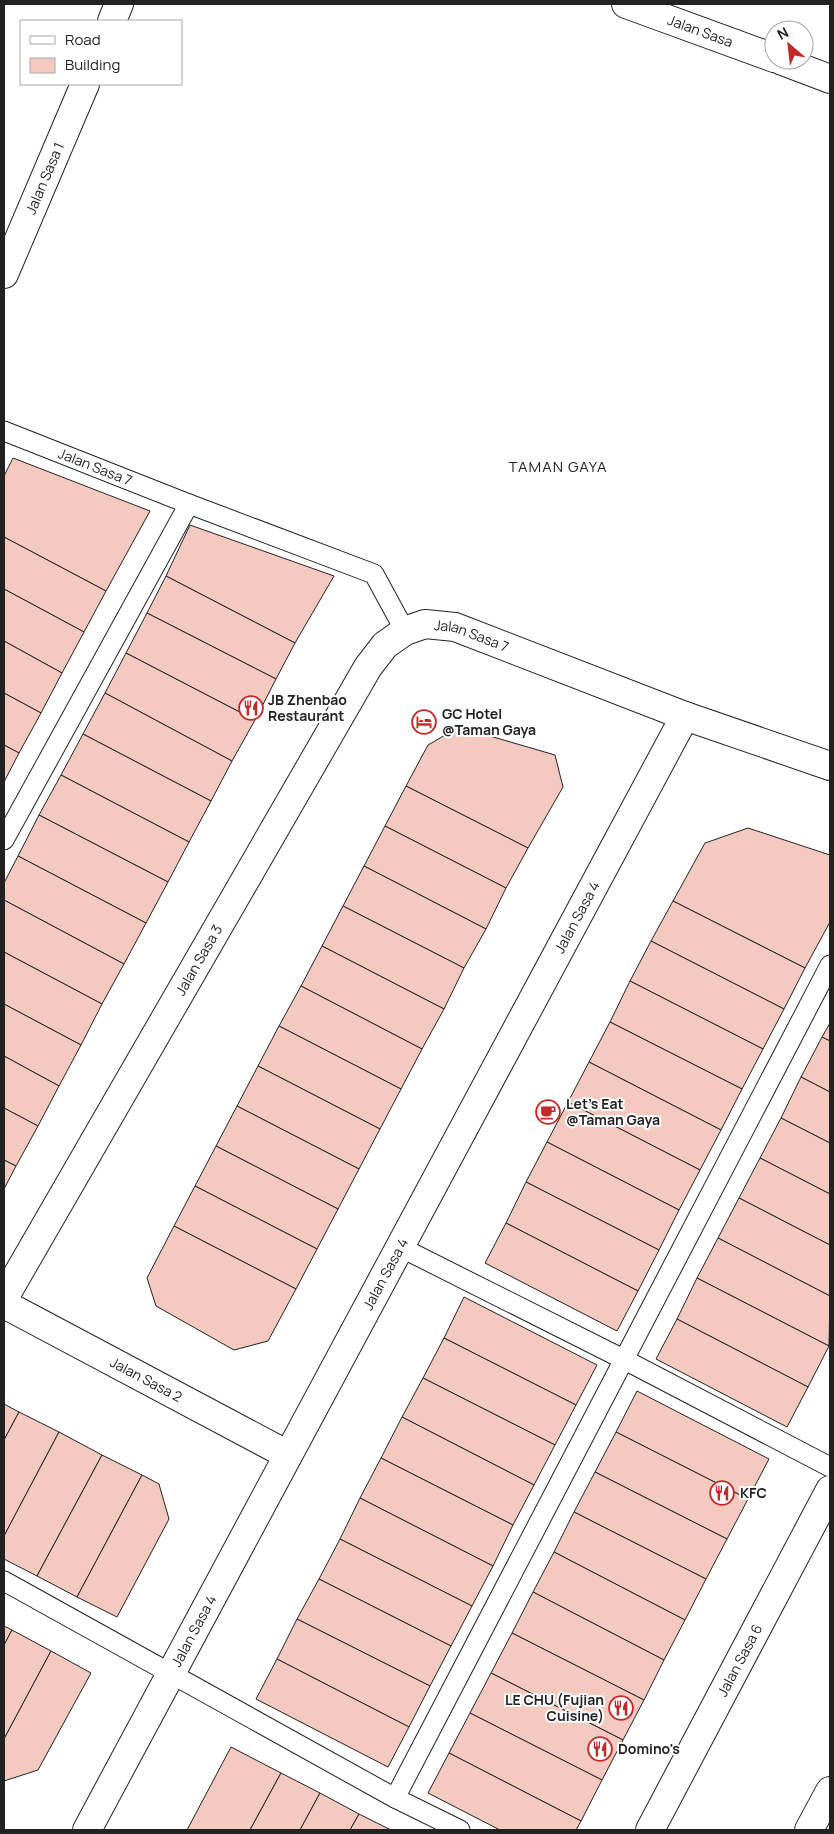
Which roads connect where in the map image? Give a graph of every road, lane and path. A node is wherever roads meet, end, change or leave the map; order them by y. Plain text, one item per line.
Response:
1 (119, 4) edge
2 (626, 4) edge
3 (112, 20) edge
4 (764, 54) edge
5 (808, 70) edge
6 (830, 78) edge
7 (85, 85) edge
8 (4, 274) edge
9 (4, 431) edge
10 (189, 504) junction
11 (405, 631) junction
12 (685, 716) junction
13 (830, 766) edge
14 (4, 840) edge
15 (830, 965) edge
16 (400, 1246) junction
17 (4, 1298) edge
18 (4, 1304) edge
19 (625, 1360) junction
20 (288, 1455) junction
21 (830, 1467) edge
22 (830, 1490) edge
23 (4, 1581) edge
24 (170, 1675) junction
25 (830, 1791) edge
26 (395, 1798) junction
27 (87, 1830) edge
28 (460, 1830) edge
29 (650, 1830) edge
30 (809, 1830) edge

1 - 3 street
2 - 4 street, Jalan Sasa
5 - 6 street
7 - 8 street, Jalan Sasa 1
9 - 10 lane, Jalan Sasa 7
10 - 11 lane, Jalan Sasa 7
10 - 14 lane
11 - 12 street, Jalan Sasa 7
11 - 17 street, Jalan Sasa 3
12 - 13 street, Jalan Sasa 7
12 - 16 street, Jalan Sasa 4
15 - 19 lane
16 - 19 lane
16 - 20 street, Jalan Sasa 4
18 - 20 street, Jalan Sasa 2
19 - 21 lane
19 - 26 lane
20 - 24 street, Jalan Sasa 4
22 - 29 street, Jalan Sasa 6
23 - 24 lane
24 - 26 lane
24 - 27 street, Jalan Sasa 4
25 - 30 street
26 - 28 lane

